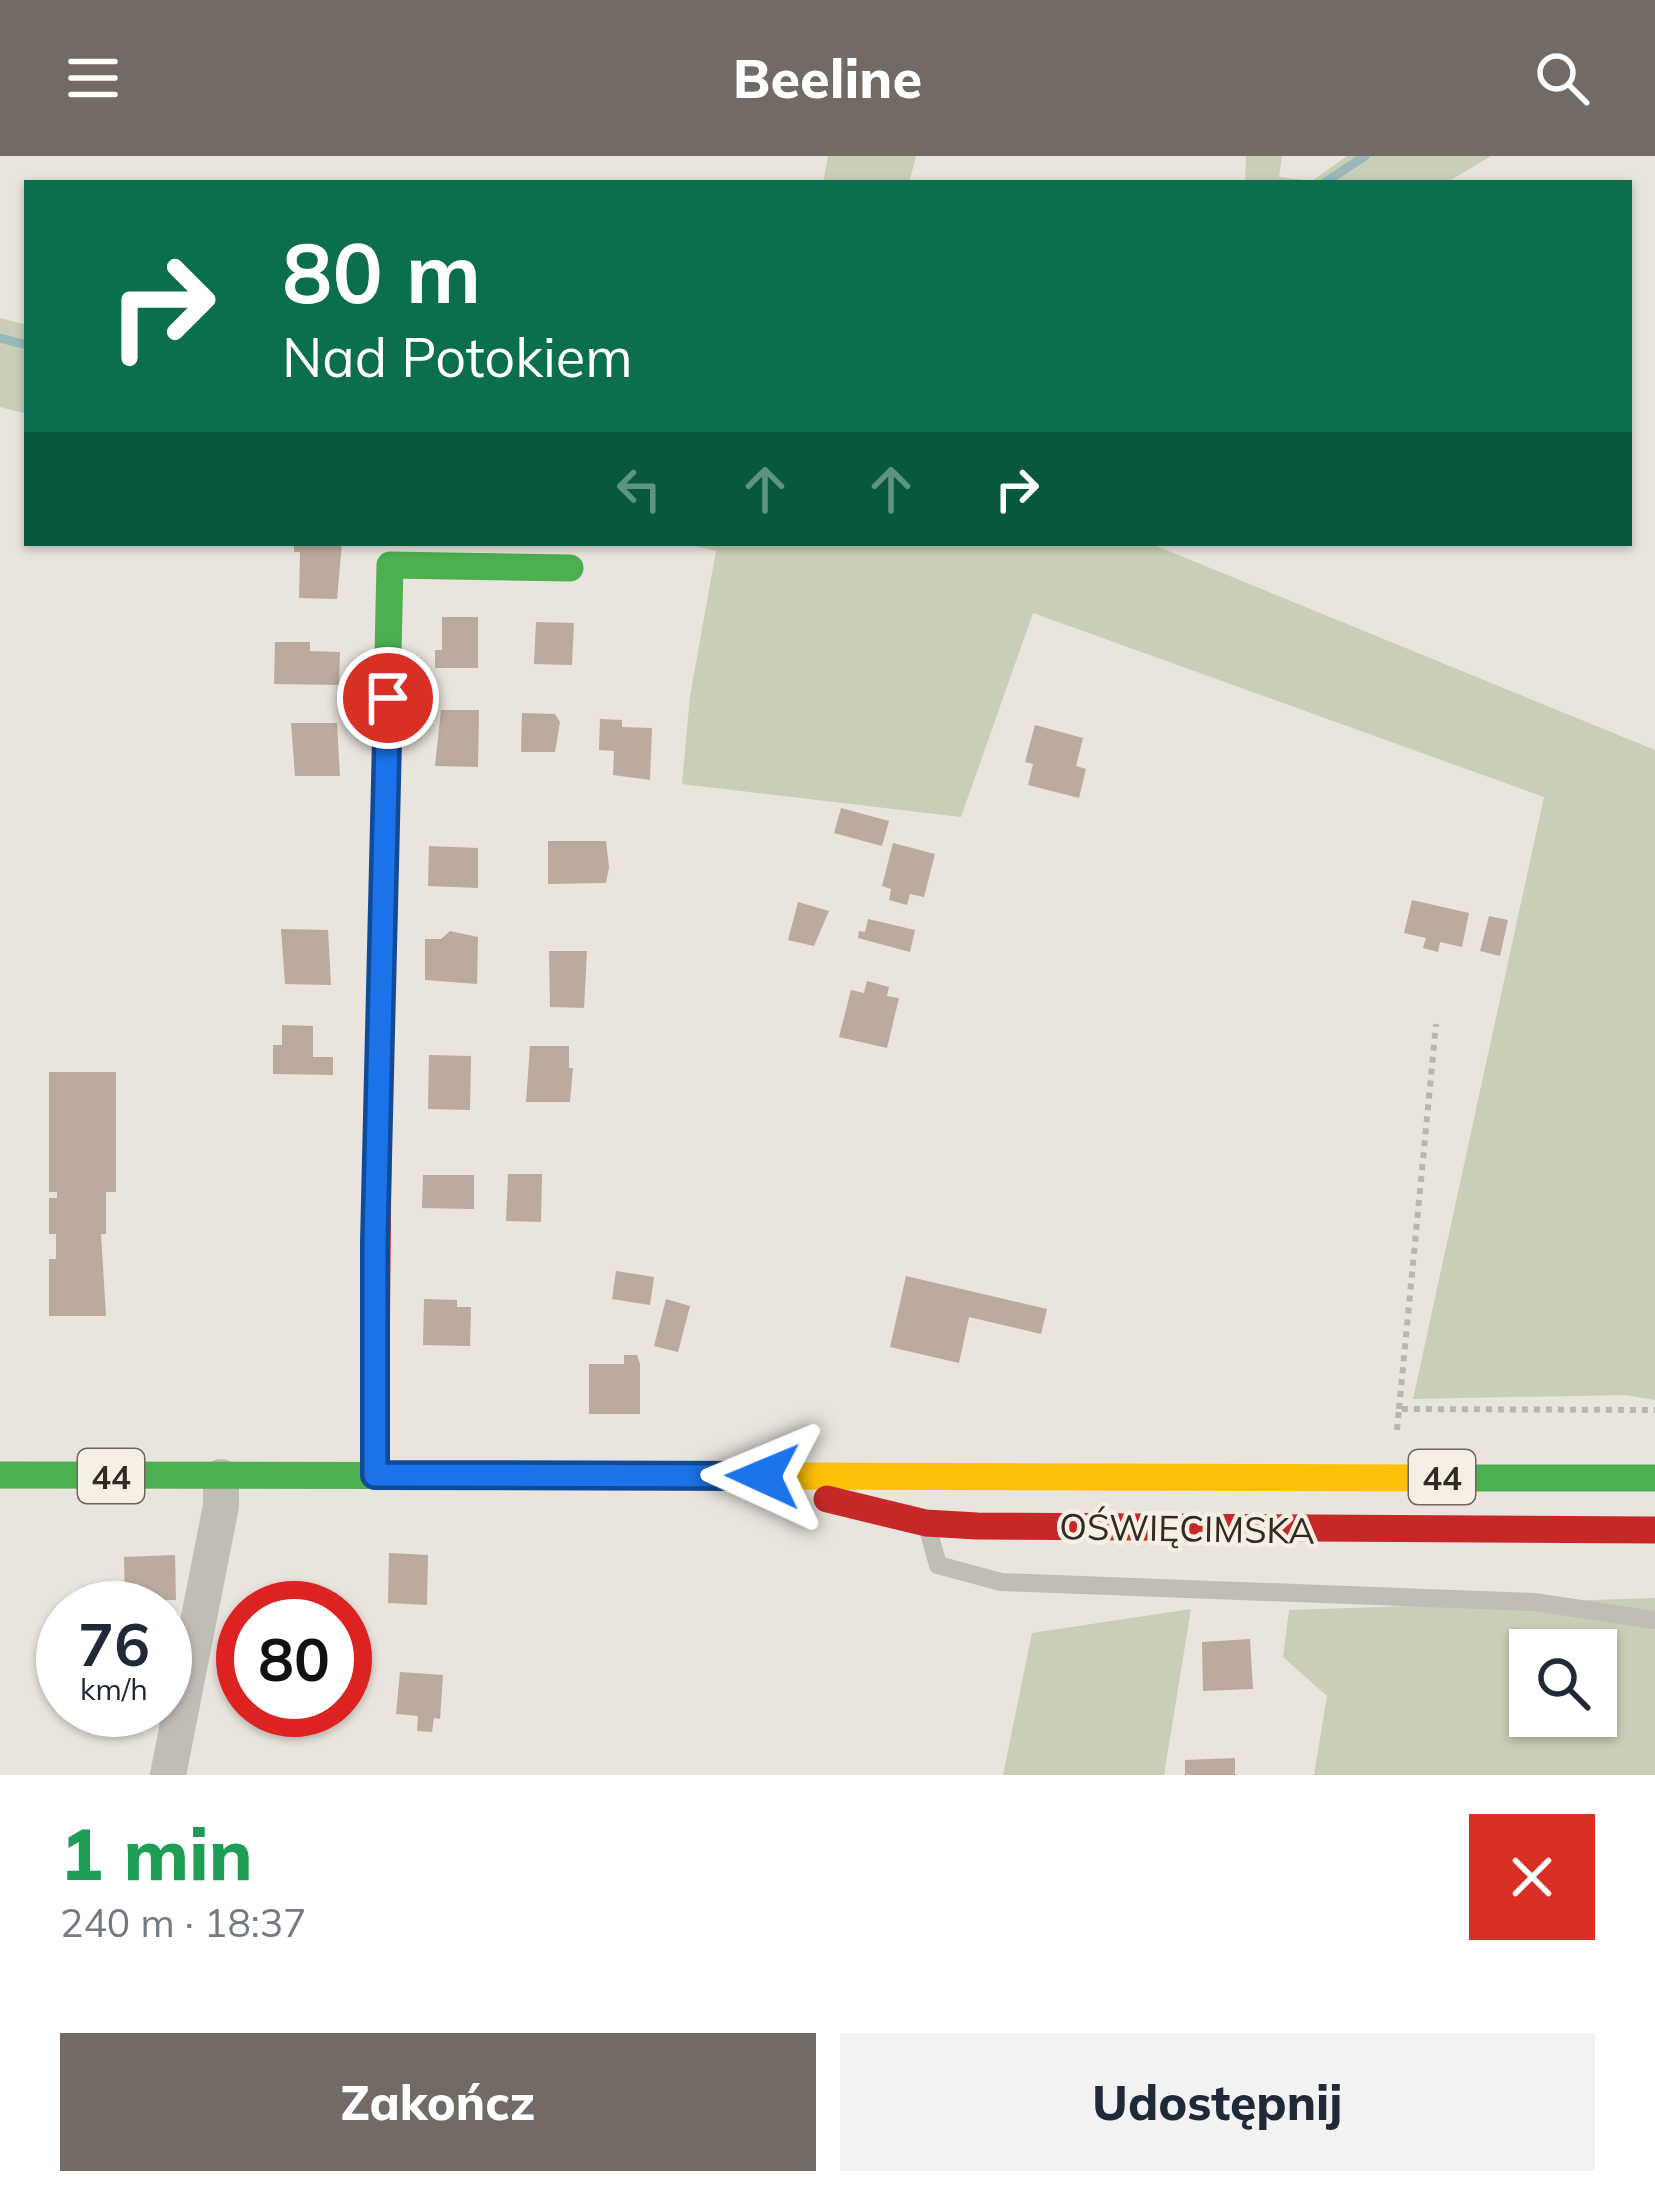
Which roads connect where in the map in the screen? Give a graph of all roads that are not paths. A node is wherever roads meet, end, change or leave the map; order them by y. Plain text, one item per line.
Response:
1 (570, 568) dead end
2 (0, 1475) edge
3 (375, 1475) junction
4 (730, 1476) junction
5 (221, 1477) junction
6 (1655, 1478) edge
7 (926, 1523) junction
8 (1653, 1529) edge
9 (1655, 1620) edge
10 (168, 1775) edge

1 - 3 main road
2 - 5 main road, OŚWIĘCIMSKA / 44
3 - 4 main road, OŚWIĘCIMSKA / 44
3 - 5 main road, OŚWIĘCIMSKA / 44
4 - 6 main road, OŚWIĘCIMSKA / 44
4 - 7 main road, OŚWIĘCIMSKA / 44
5 - 10 street
7 - 8 main road, OŚWIĘCIMSKA / 44
7 - 9 lane

